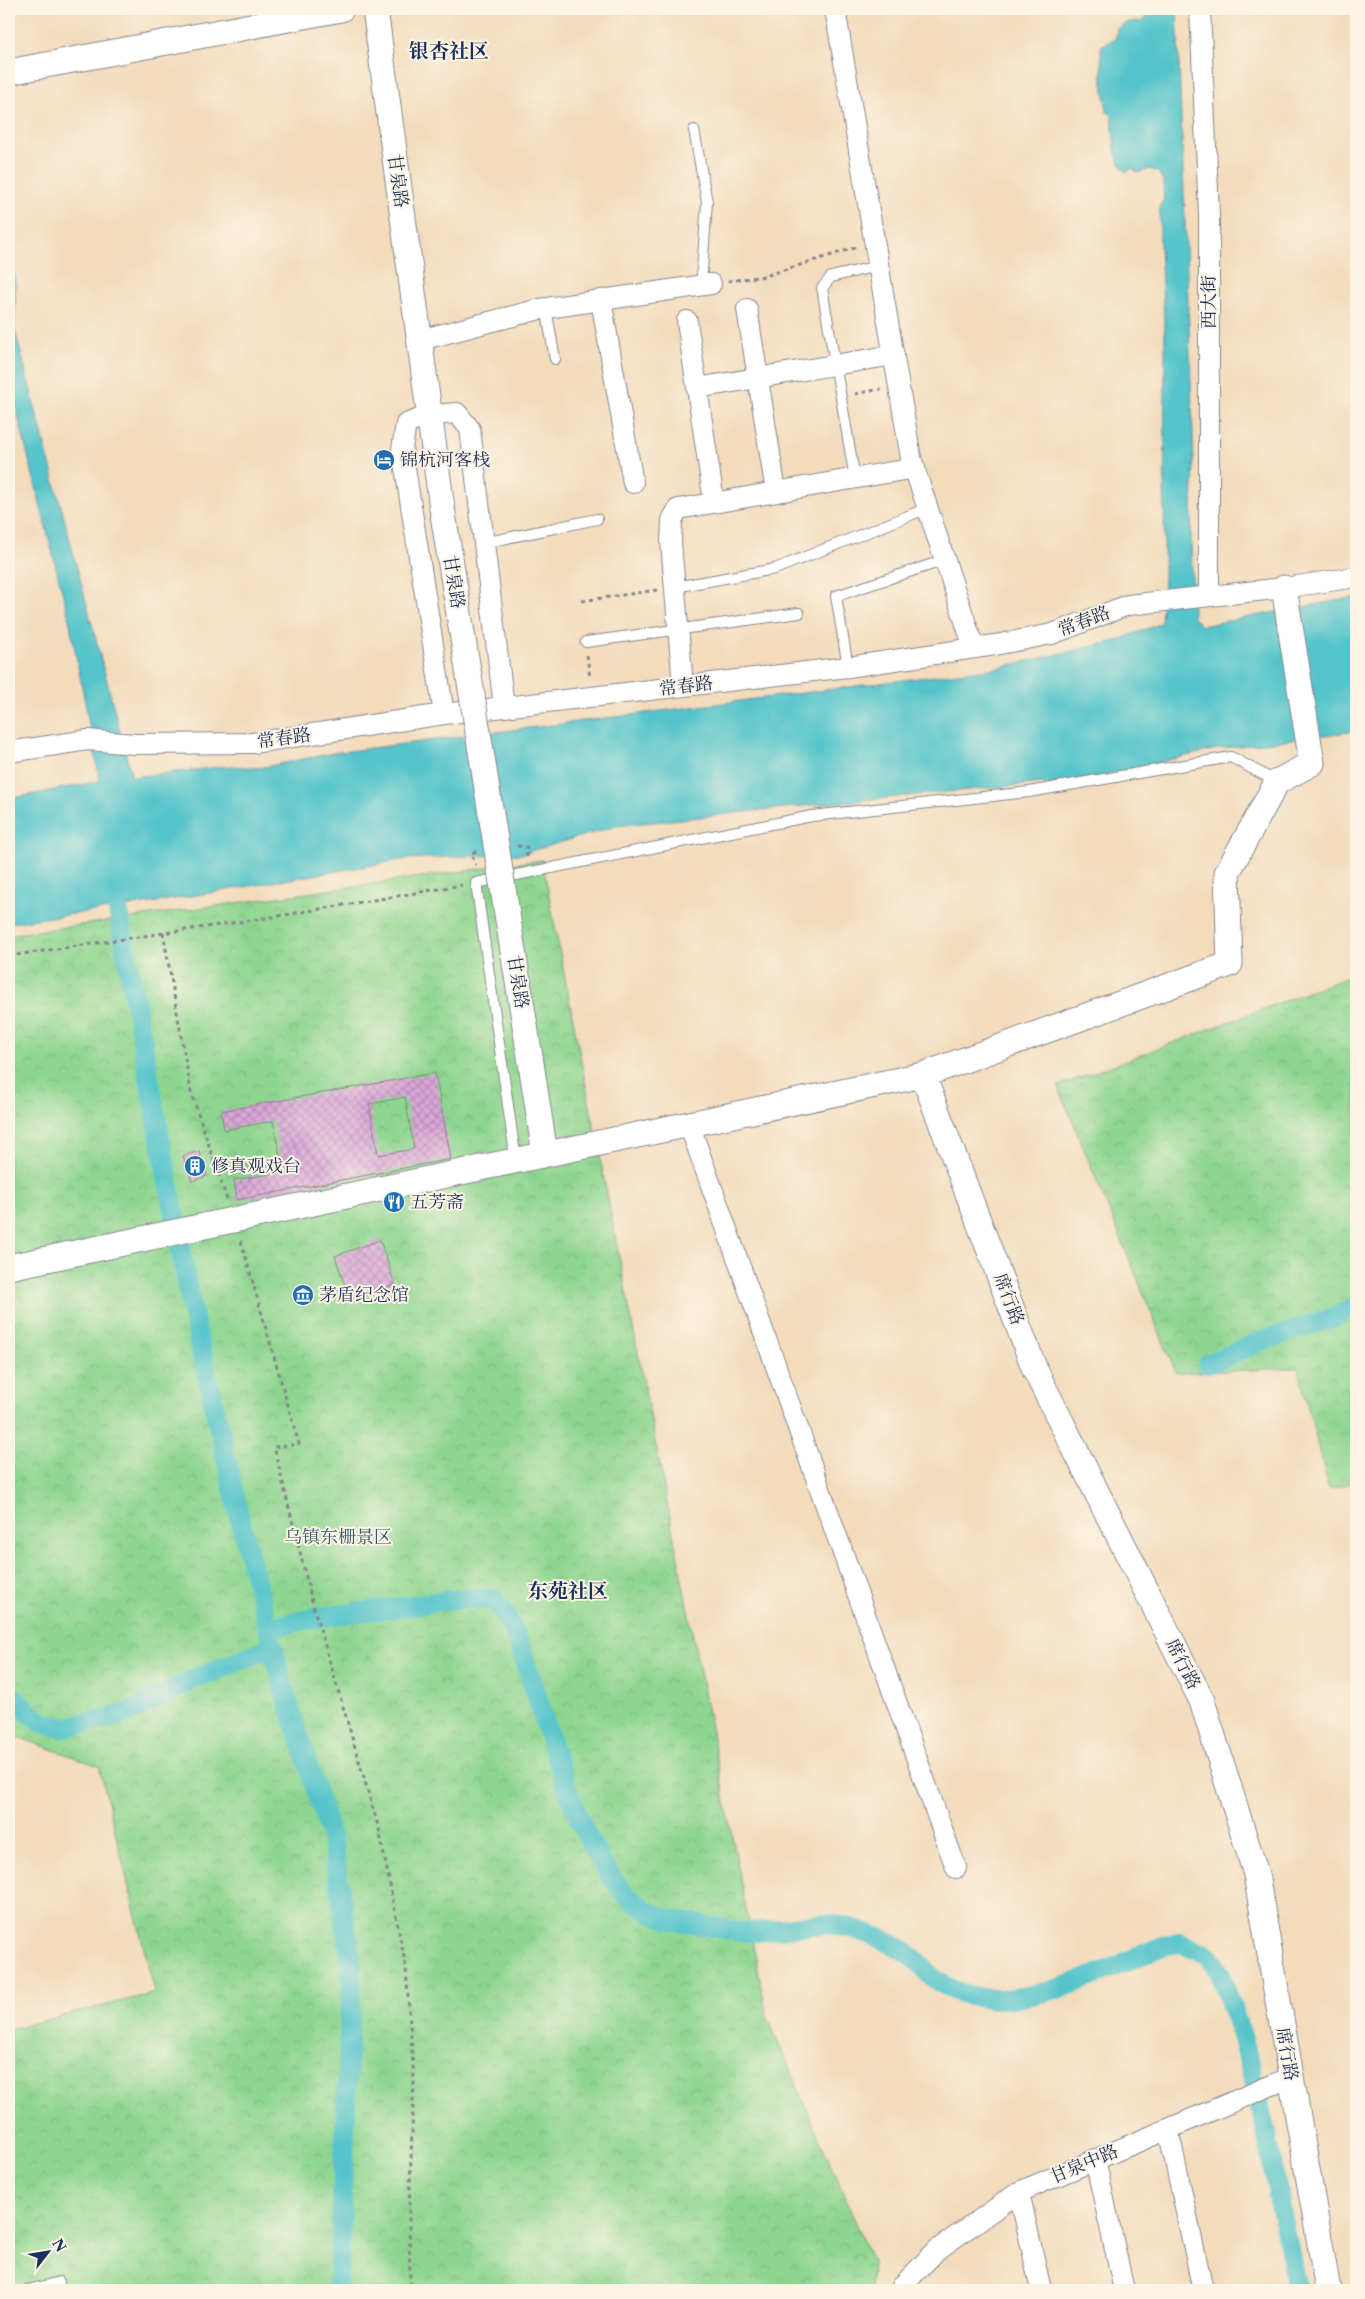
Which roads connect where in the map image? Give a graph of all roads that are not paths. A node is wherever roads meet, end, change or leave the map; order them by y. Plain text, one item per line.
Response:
1 (341, 9) edge
2 (375, 9) edge
3 (835, 9) edge
4 (1200, 9) edge
5 (9, 72) edge
6 (694, 130) dead end
7 (878, 266) junction
8 (706, 285) joint
9 (601, 300) junction
10 (546, 308) junction
11 (747, 309) dead end
12 (687, 321) dead end
13 (420, 340) junction
14 (894, 355) junction
15 (555, 360) dead end
16 (836, 364) junction
17 (758, 378) junction
18 (697, 388) junction
19 (430, 415) junction
20 (915, 468) junction
21 (855, 478) junction
22 (633, 483) dead end
23 (776, 492) junction
24 (714, 502) junction
25 (928, 508) junction
26 (596, 519) dead end
27 (483, 543) junction
28 (945, 560) junction
29 (1356, 577) edge
30 (675, 587) junction
31 (1284, 588) junction
32 (1204, 596) junction
33 (799, 614) dead end
34 (678, 629) junction
35 (586, 642) road end
36 (974, 648) junction
37 (848, 668) junction
38 (683, 686) junction
39 (504, 707) junction
40 (444, 714) junction
41 (9, 752) edge
42 (1277, 782) junction
43 (923, 1075) junction
44 (689, 1124) junction
45 (545, 1154) junction
46 (516, 1160) junction
47 (9, 1268) edge
48 (956, 1868) dead end
49 (1282, 2081) junction
50 (1168, 2129) junction
51 (1096, 2159) junction
52 (1019, 2192) junction
53 (59, 2282) dead end
54 (28, 2290) edge
55 (902, 2290) edge
56 (1041, 2290) edge
57 (1124, 2290) edge
58 (1203, 2290) edge
59 (1328, 2290) edge

1 - 5 street
2 - 13 street, 甘泉路
3 - 7 street
4 - 32 street, 西大街
6 - 8 lane
7 - 14 street
7 - 16 lane
8 - 9 street
9 - 10 street
9 - 22 street
10 - 13 street
10 - 15 lane
11 - 17 street
12 - 18 street
13 - 19 street, 甘泉路
14 - 16 street
14 - 20 street
16 - 17 street
16 - 21 lane
17 - 18 street
17 - 23 street
18 - 24 street
19 - 27 street
19 - 40 street
19 - 45 street, 甘泉路, bridge
20 - 21 street
20 - 25 street
21 - 23 street
23 - 24 street
24 - 30 street
25 - 28 street
25 - 30 lane
26 - 27 lane
27 - 39 street
28 - 36 street
28 - 37 lane
29 - 31 street, 常春路
30 - 34 street
31 - 32 street, 常春路
31 - 42 street
32 - 36 street, 常春路
33 - 34 lane
34 - 35 lane
34 - 38 street
36 - 37 street, 常春路
37 - 38 street, 常春路
38 - 39 street, 常春路
39 - 40 street, 常春路
40 - 41 street, 常春路
42 - 43 street
42 - 46 lane
43 - 44 street
43 - 49 street, 席行路
44 - 45 street
44 - 48 street
45 - 46 street
46 - 47 street
49 - 50 street, 甘泉中路
49 - 59 street, 席行路
50 - 51 street, 甘泉中路
50 - 58 street
51 - 52 street, 甘泉中路
51 - 57 street
52 - 55 street, 甘泉中路
52 - 56 street
53 - 54 lane

